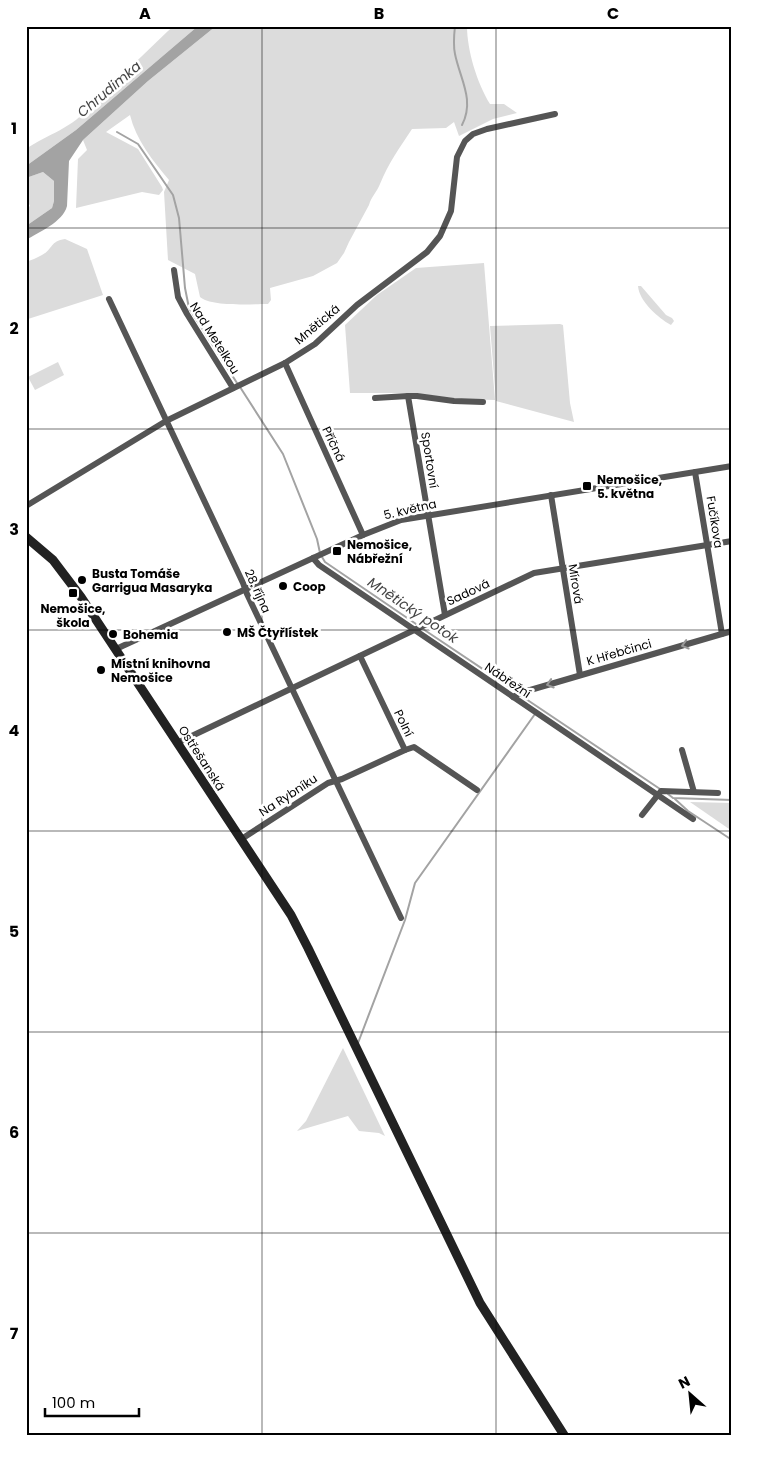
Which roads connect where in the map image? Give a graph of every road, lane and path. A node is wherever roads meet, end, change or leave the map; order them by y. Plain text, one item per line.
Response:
1 (555, 114) dead end
2 (174, 270) dead end
3 (109, 299) dead end
4 (285, 363) junction
5 (233, 388) junction
6 (408, 396) junction
7 (375, 398) dead end
8 (483, 402) dead end
9 (166, 421) junction
10 (732, 466) edge
11 (695, 472) junction
12 (551, 495) junction
13 (26, 506) edge
14 (428, 515) junction
15 (363, 535) junction
16 (26, 537) edge
17 (732, 541) edge
18 (707, 545) junction
19 (314, 557) junction
20 (562, 568) junction
21 (245, 589) junction
22 (445, 615) junction
23 (418, 628) junction
24 (732, 631) edge
25 (722, 634) junction
26 (116, 649) junction
27 (360, 656) junction
28 (580, 675) junction
29 (291, 688) junction
30 (516, 695) junction
31 (177, 742) junction
32 (405, 750) junction
33 (682, 750) dead end
34 (335, 780) junction
35 (477, 790) dead end
36 (694, 792) junction
37 (718, 793) dead end
38 (657, 794) junction
39 (642, 815) dead end
40 (692, 819) dead end
41 (240, 840) junction
42 (401, 918) dead end
43 (564, 1435) edge

1 - 4 street, Mnětická
2 - 5 street, Nad Metelkou
3 - 9 street, 28. října
4 - 5 street, Mnětická
4 - 15 street, Příčná
5 - 9 street, Mnětická
6 - 7 street
6 - 8 street
6 - 14 street, Sportovní
9 - 13 street, Mnětická
9 - 21 street, 28. října
10 - 11 street, 5. května
11 - 12 street, 5. května
11 - 18 street, Fučíkova
12 - 14 street, 5. května
12 - 20 street, Mírová
14 - 15 street, 5. května
14 - 22 street, Sportovní
15 - 19 street, 5. května
16 - 26 street, Ostřešanská
17 - 18 street, Sadová
18 - 20 street, Sadová
18 - 25 street, Fučíkova
19 - 21 street, 5. května
19 - 23 street, Nábřežní
20 - 22 street, Sadová
20 - 28 street, Mírová
21 - 26 street, 5. května
21 - 29 street, 28. října
22 - 23 street, Sadová
23 - 27 street, Sadová
23 - 30 street, Nábřežní
24 - 25 street, K Hřebčinci
25 -> 28 street, K Hřebčinci
26 - 31 street, Ostřešanská
27 - 29 street, Sadová
27 - 32 street, Polní
28 -> 30 street, K Hřebčinci
29 - 31 street, Sadová
29 - 34 street, 28. října
30 - 38 street, Nábřežní
31 - 41 street, Ostřešanská
32 - 34 street, Na Rybníku
32 - 35 street, Polní
33 - 36 street
34 - 41 street, Na Rybníku
34 - 42 street, 28. října
36 - 37 street
36 - 38 street
38 - 39 street
38 - 40 street, Nábřežní
41 - 43 street, Ostřešanská

